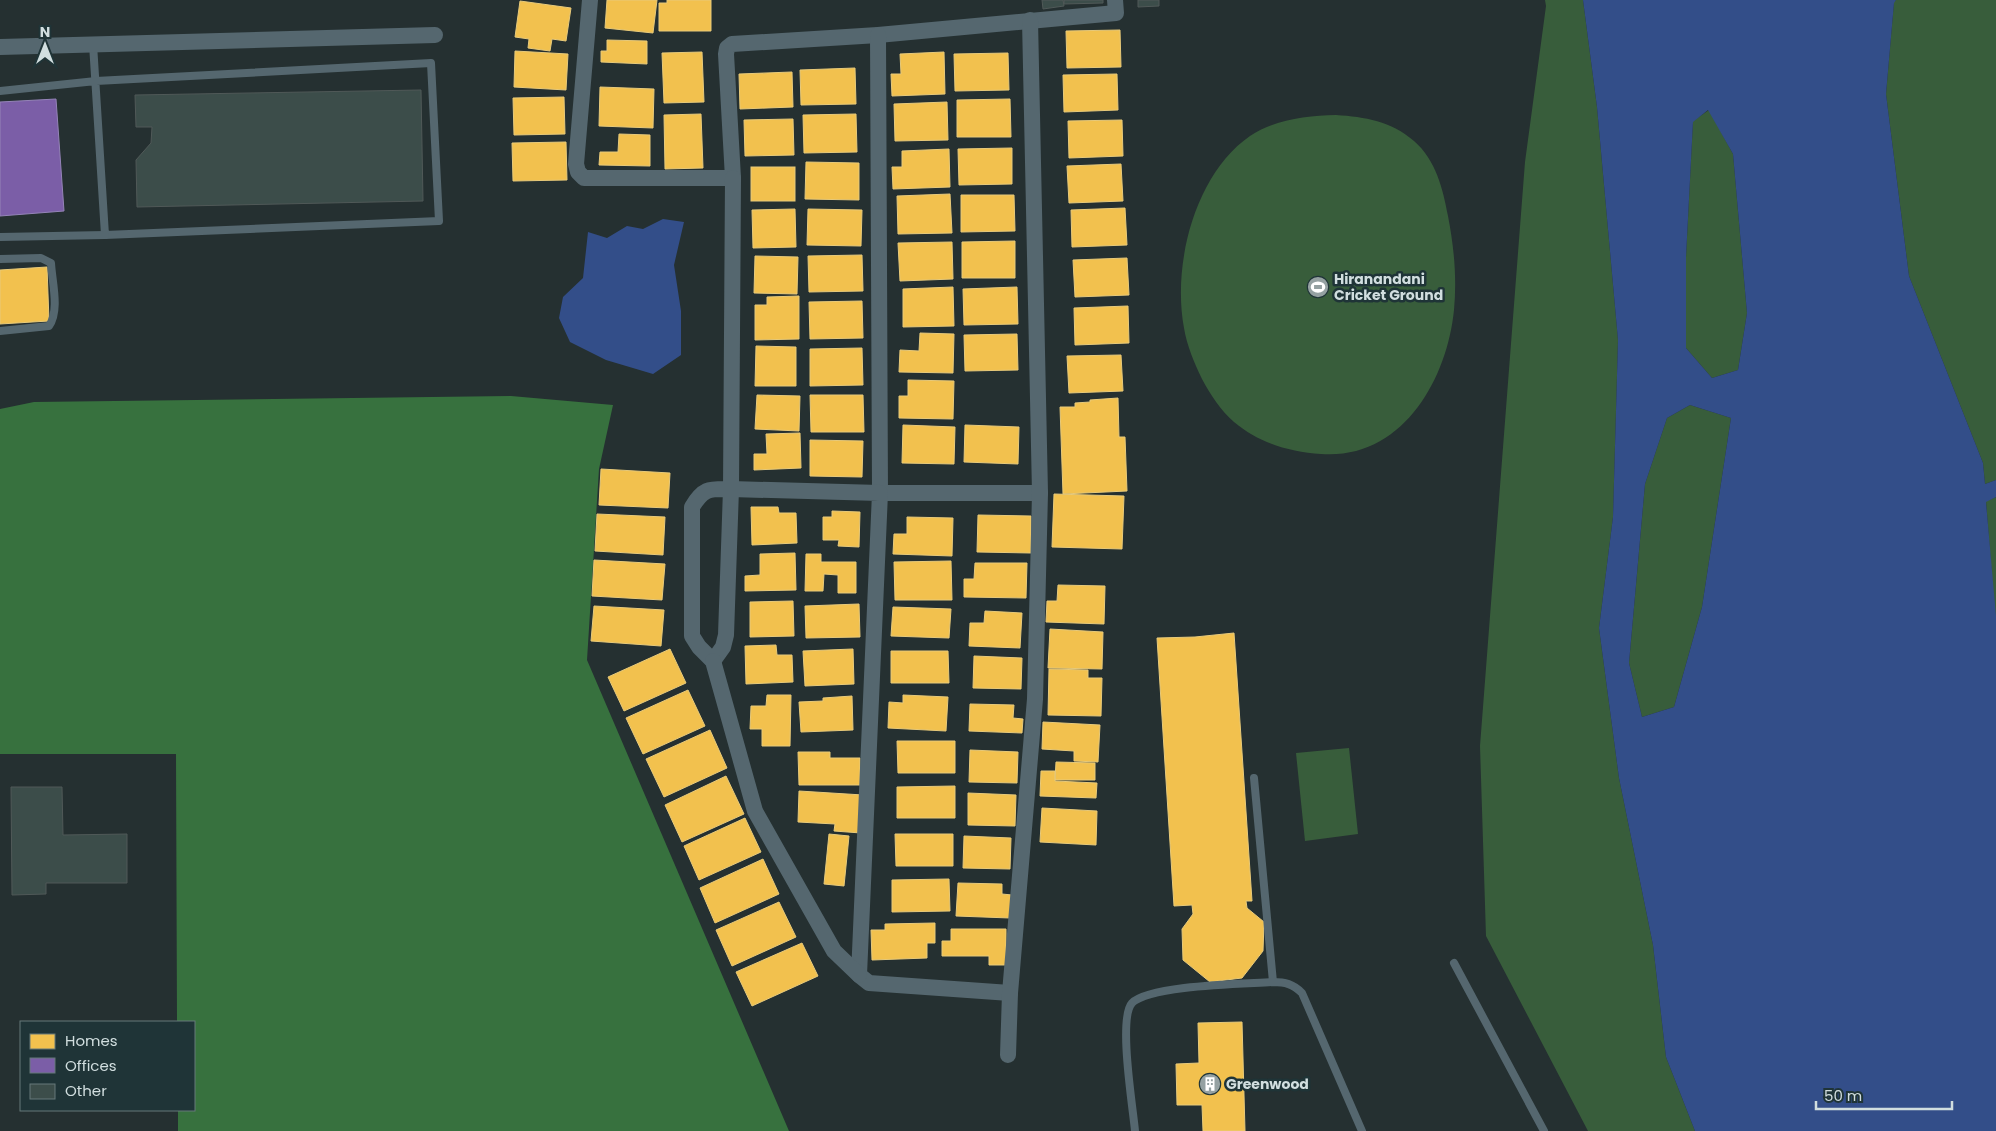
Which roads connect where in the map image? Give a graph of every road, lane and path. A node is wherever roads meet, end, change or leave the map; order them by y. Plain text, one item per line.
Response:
1 (590, 0) edge
2 (1115, 0) edge
3 (1030, 20) junction
4 (435, 35) dead end
5 (878, 35) junction
6 (94, 44) junction
7 (0, 47) edge
8 (96, 81) junction
9 (0, 91) edge
10 (734, 178) junction
11 (105, 235) junction
12 (0, 237) edge
13 (0, 259) edge
14 (0, 331) edge
15 (731, 489) junction
16 (880, 493) junction
17 (1040, 493) junction
18 (713, 661) junction
19 (1254, 778) dead end
20 (1454, 963) dead end
21 (859, 975) junction
22 (1273, 982) junction
23 (1010, 993) junction
24 (1008, 1055) dead end
25 (1135, 1131) edge
26 (1362, 1131) edge
27 (1544, 1131) edge

1 - 10 street
2 - 3 street
3 - 5 street
3 - 17 street
4 - 6 street
5 - 10 street
5 - 16 street
6 - 7 street
6 - 8 lane
8 - 9 lane
8 - 11 lane
8 - 11 lane
10 - 15 street
11 - 12 lane
13 - 14 lane
15 - 16 street
15 - 18 street
15 - 18 street
16 - 17 street
16 - 21 street
17 - 23 street
18 - 21 street
19 - 22 lane
20 - 27 lane
21 - 23 street
22 - 25 lane
22 - 26 lane
23 - 24 street

